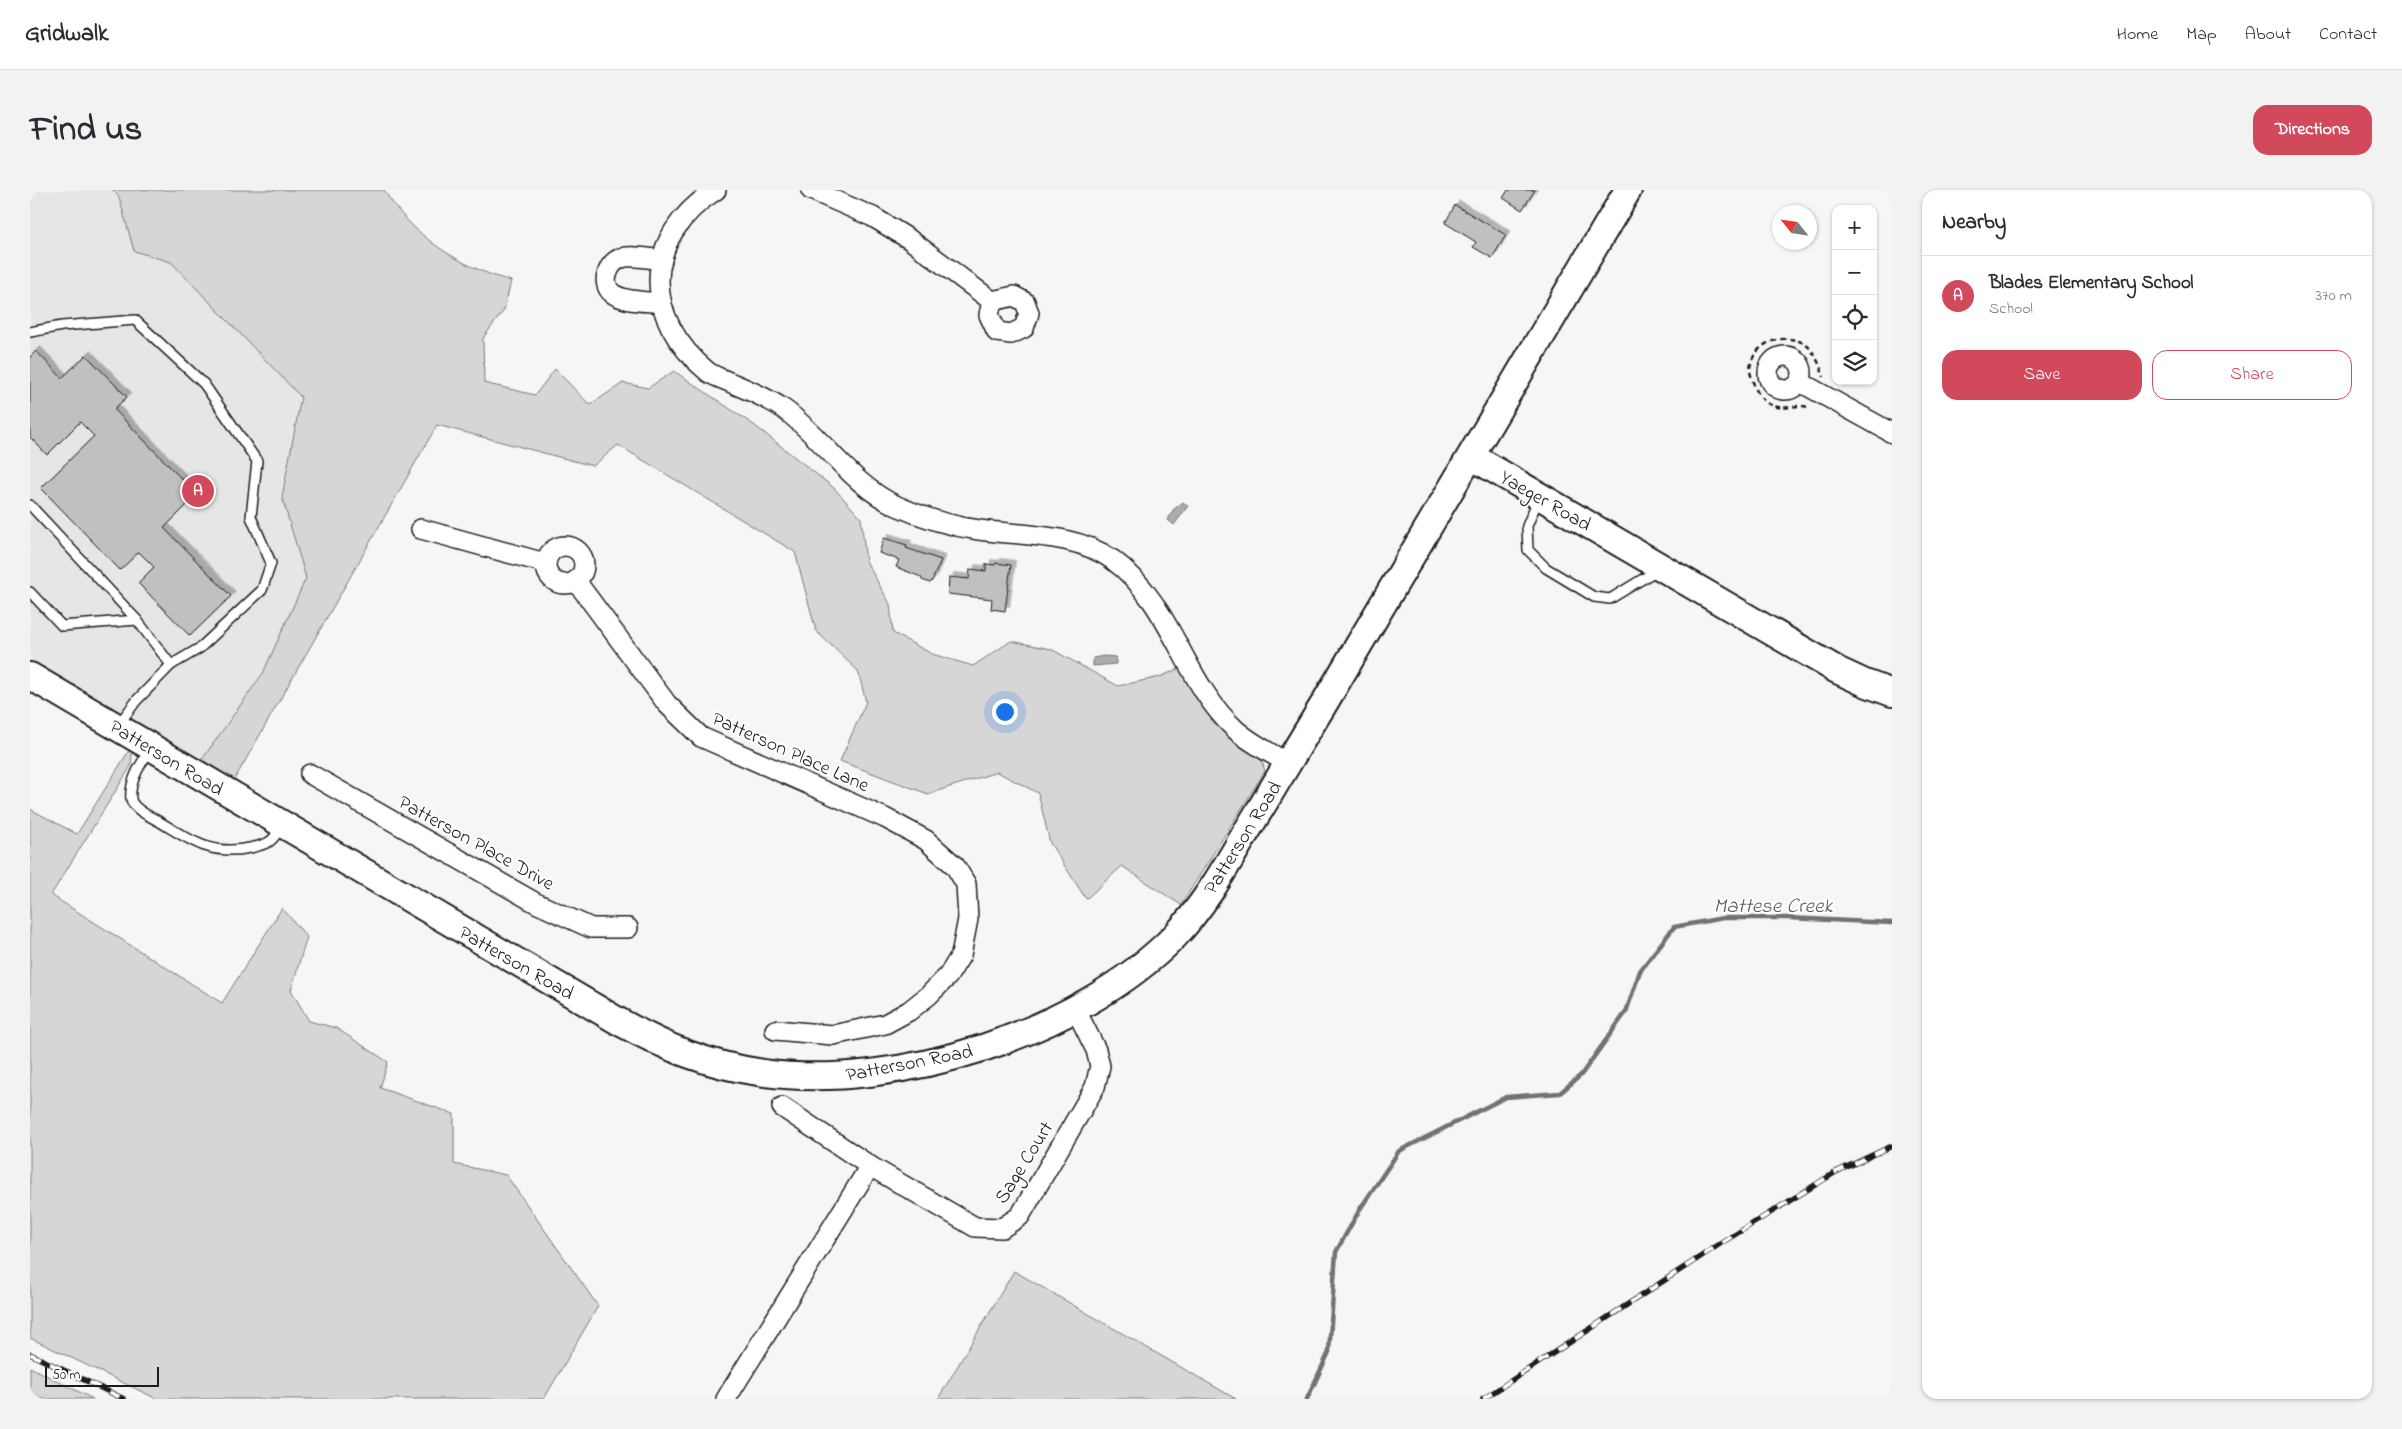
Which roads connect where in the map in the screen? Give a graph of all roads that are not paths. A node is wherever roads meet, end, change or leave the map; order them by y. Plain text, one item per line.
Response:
1 (716, 190) edge
2 (811, 190) edge
3 (1628, 190) edge
4 (662, 260) junction
5 (992, 301) dead end
6 (661, 303) junction
7 (30, 332) edge
8 (1800, 382) dead end
9 (1892, 433) edge
10 (1471, 456) junction
11 (1539, 496) junction
12 (30, 504) edge
13 (421, 529) dead end
14 (546, 563) junction
15 (1658, 566) junction
16 (576, 581) junction
17 (30, 592) edge
18 (137, 620) junction
19 (171, 665) junction
20 (30, 676) edge
21 (1892, 693) edge
22 (117, 727) junction
23 (152, 748) junction
24 (1288, 763) junction
25 (310, 774) dead end
26 (282, 825) junction
27 (628, 928) dead end
28 (1076, 1010) junction
29 (775, 1030) dead end
30 (782, 1107) dead end
31 (870, 1166) junction
32 (726, 1399) edge

1 - 4 street
2 - 5 street
3 - 10 street
4 - 6 street
4 - 6 street
6 - 24 street
7 - 19 lane
8 - 9 street
10 - 11 street, Yaeger Road
10 - 24 street, Patterson Road
11 - 15 street, Yaeger Road
11 - 15 lane
12 - 18 lane
13 - 14 street
14 - 16 street
14 - 16 street
15 - 21 street, Yaeger Road
16 - 29 street, Patterson Place Lane
17 - 18 lane
18 - 19 lane
19 - 22 lane
20 - 22 street, Patterson Road
22 - 23 street, Patterson Road
23 - 26 street, Patterson Road
23 - 26 lane
24 - 28 street, Patterson Road
25 - 27 street, Patterson Place Drive
26 - 28 street, Patterson Road
28 - 31 street, Sage Court
30 - 31 street, Sage Court
31 - 32 street

